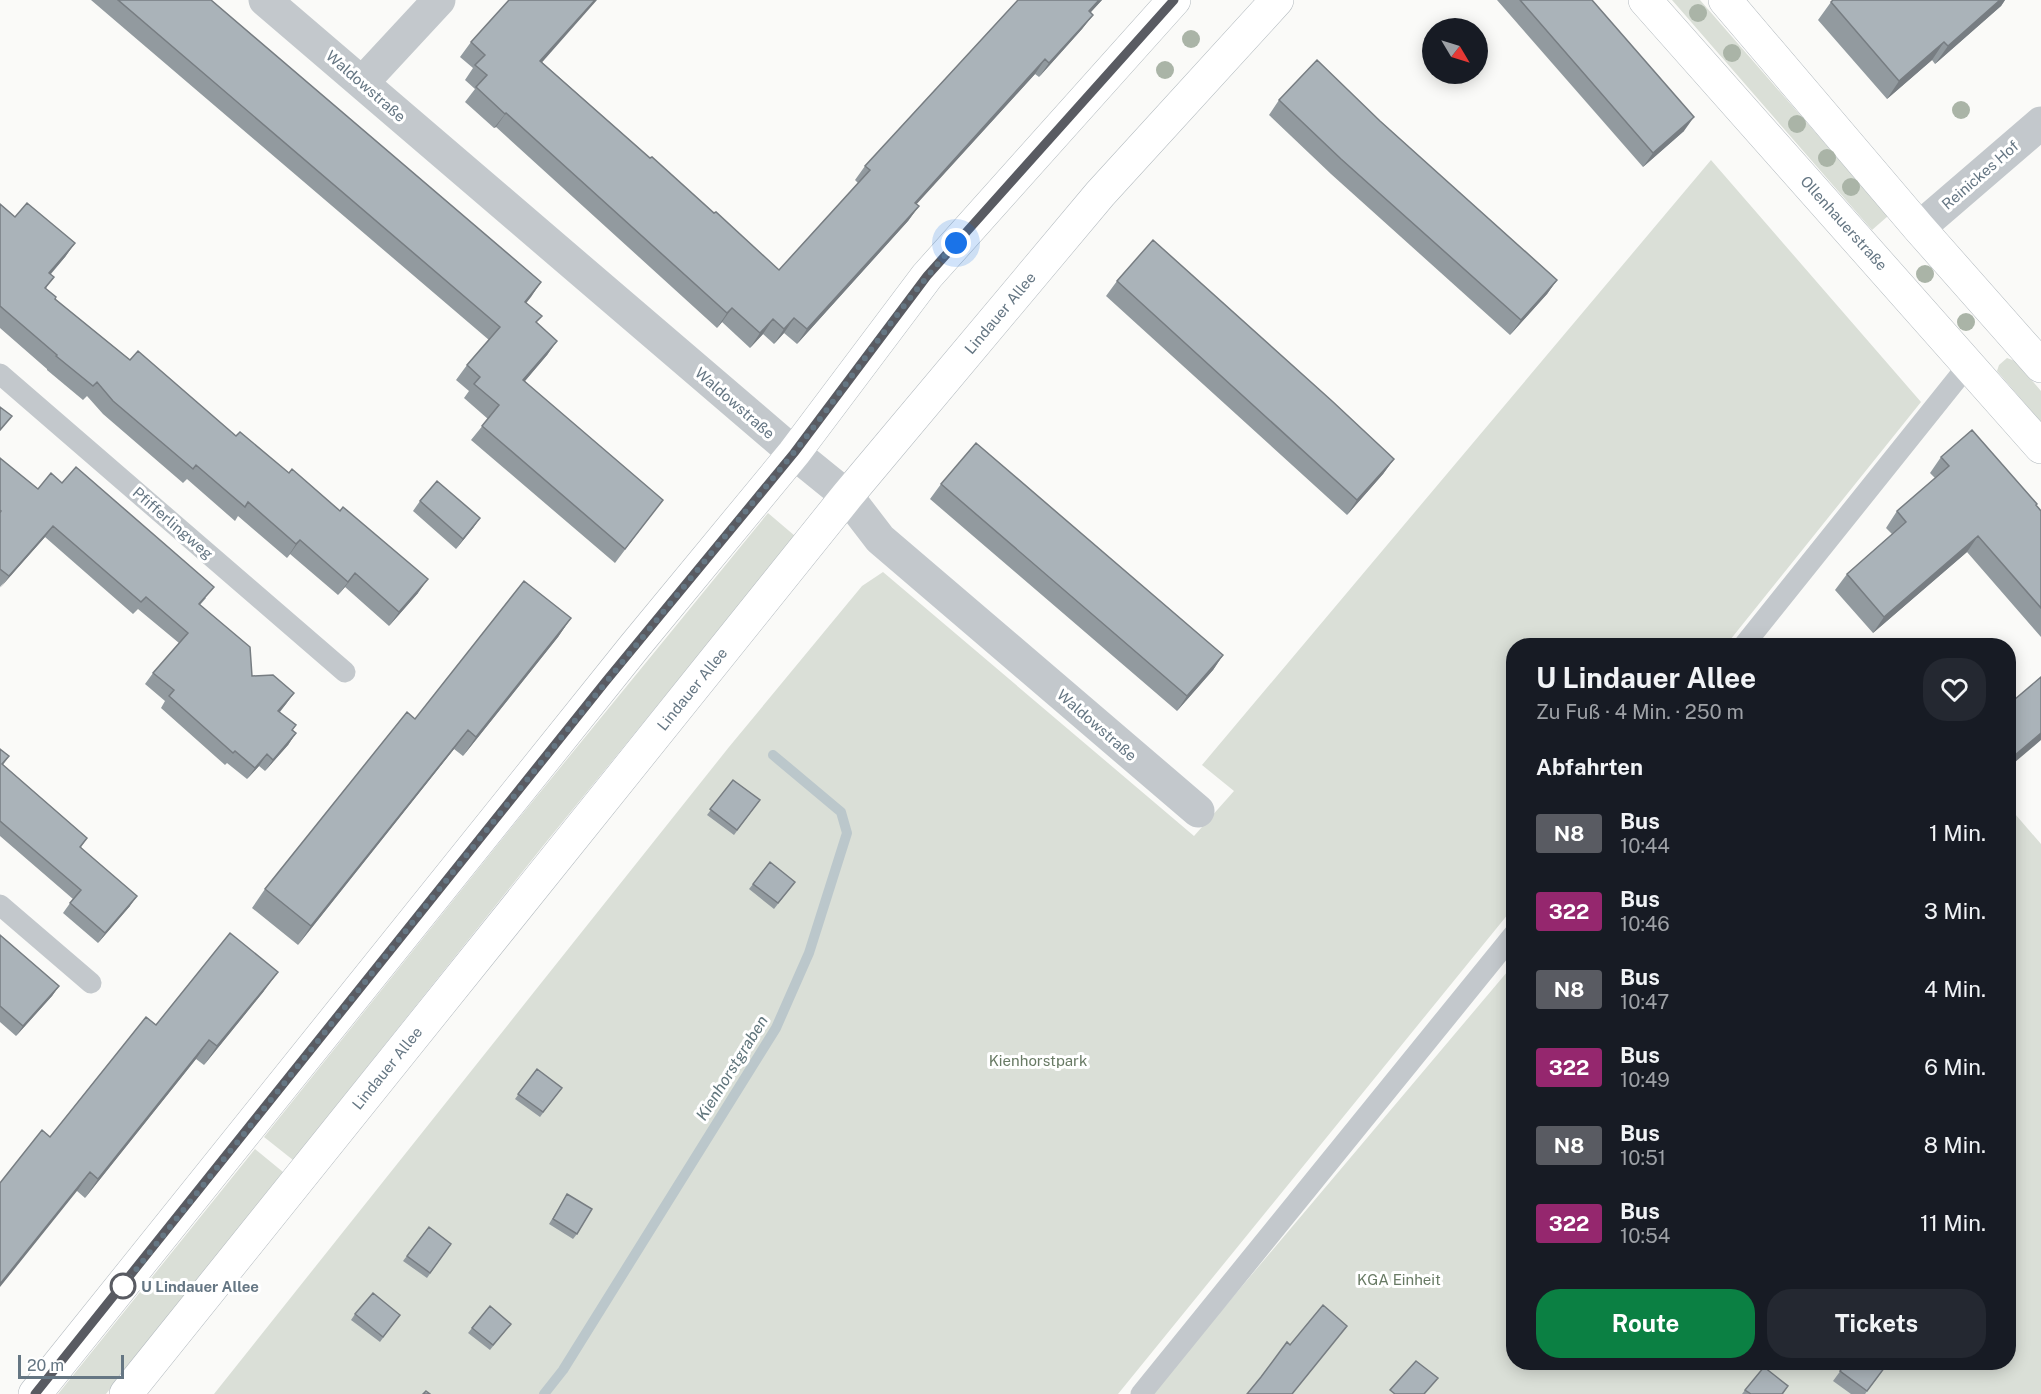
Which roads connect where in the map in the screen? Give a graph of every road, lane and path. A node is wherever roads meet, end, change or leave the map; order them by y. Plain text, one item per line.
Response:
1 (265, 0) edge
2 (439, 0) edge
3 (1174, 0) edge
4 (1277, 0) edge
5 (1645, 0) edge
6 (1725, 0) edge
7 (362, 83) junction
8 (2041, 123) edge
9 (1919, 228) junction
10 (1879, 262) junction
11 (2008, 328) junction
12 (1969, 364) junction
13 (2041, 366) edge
14 (0, 374) edge
15 (2041, 447) edge
16 (794, 453) junction
17 (847, 496) junction
18 (1750, 638) edge
19 (345, 672) dead end
20 (1198, 811) dead end
21 (0, 905) edge
22 (1506, 944) edge
23 (91, 983) dead end
24 (35, 1394) edge
25 (126, 1394) edge
26 (1141, 1394) edge

1 - 7 street, Waldowstraße
2 - 7 street
3 - 16 main road
4 - 17 main road, Lindauer Allee
5 - 10 main road, Ollenhauerstraße
6 - 9 main road
7 - 16 street, Waldowstraße
8 - 9 street, Reinickes Hof
9 - 10 main road
9 - 11 main road
10 - 12 main road, Ollenhauerstraße
11 - 12 main road
11 - 13 main road
12 - 15 main road, Ollenhauerstraße
12 - 18 lane
14 - 19 lane, Pfifferlingweg
16 - 17 street, Waldowstraße
16 - 24 main road
17 - 20 street, Waldowstraße
17 - 25 main road, Lindauer Allee
21 - 23 lane
22 - 26 lane

